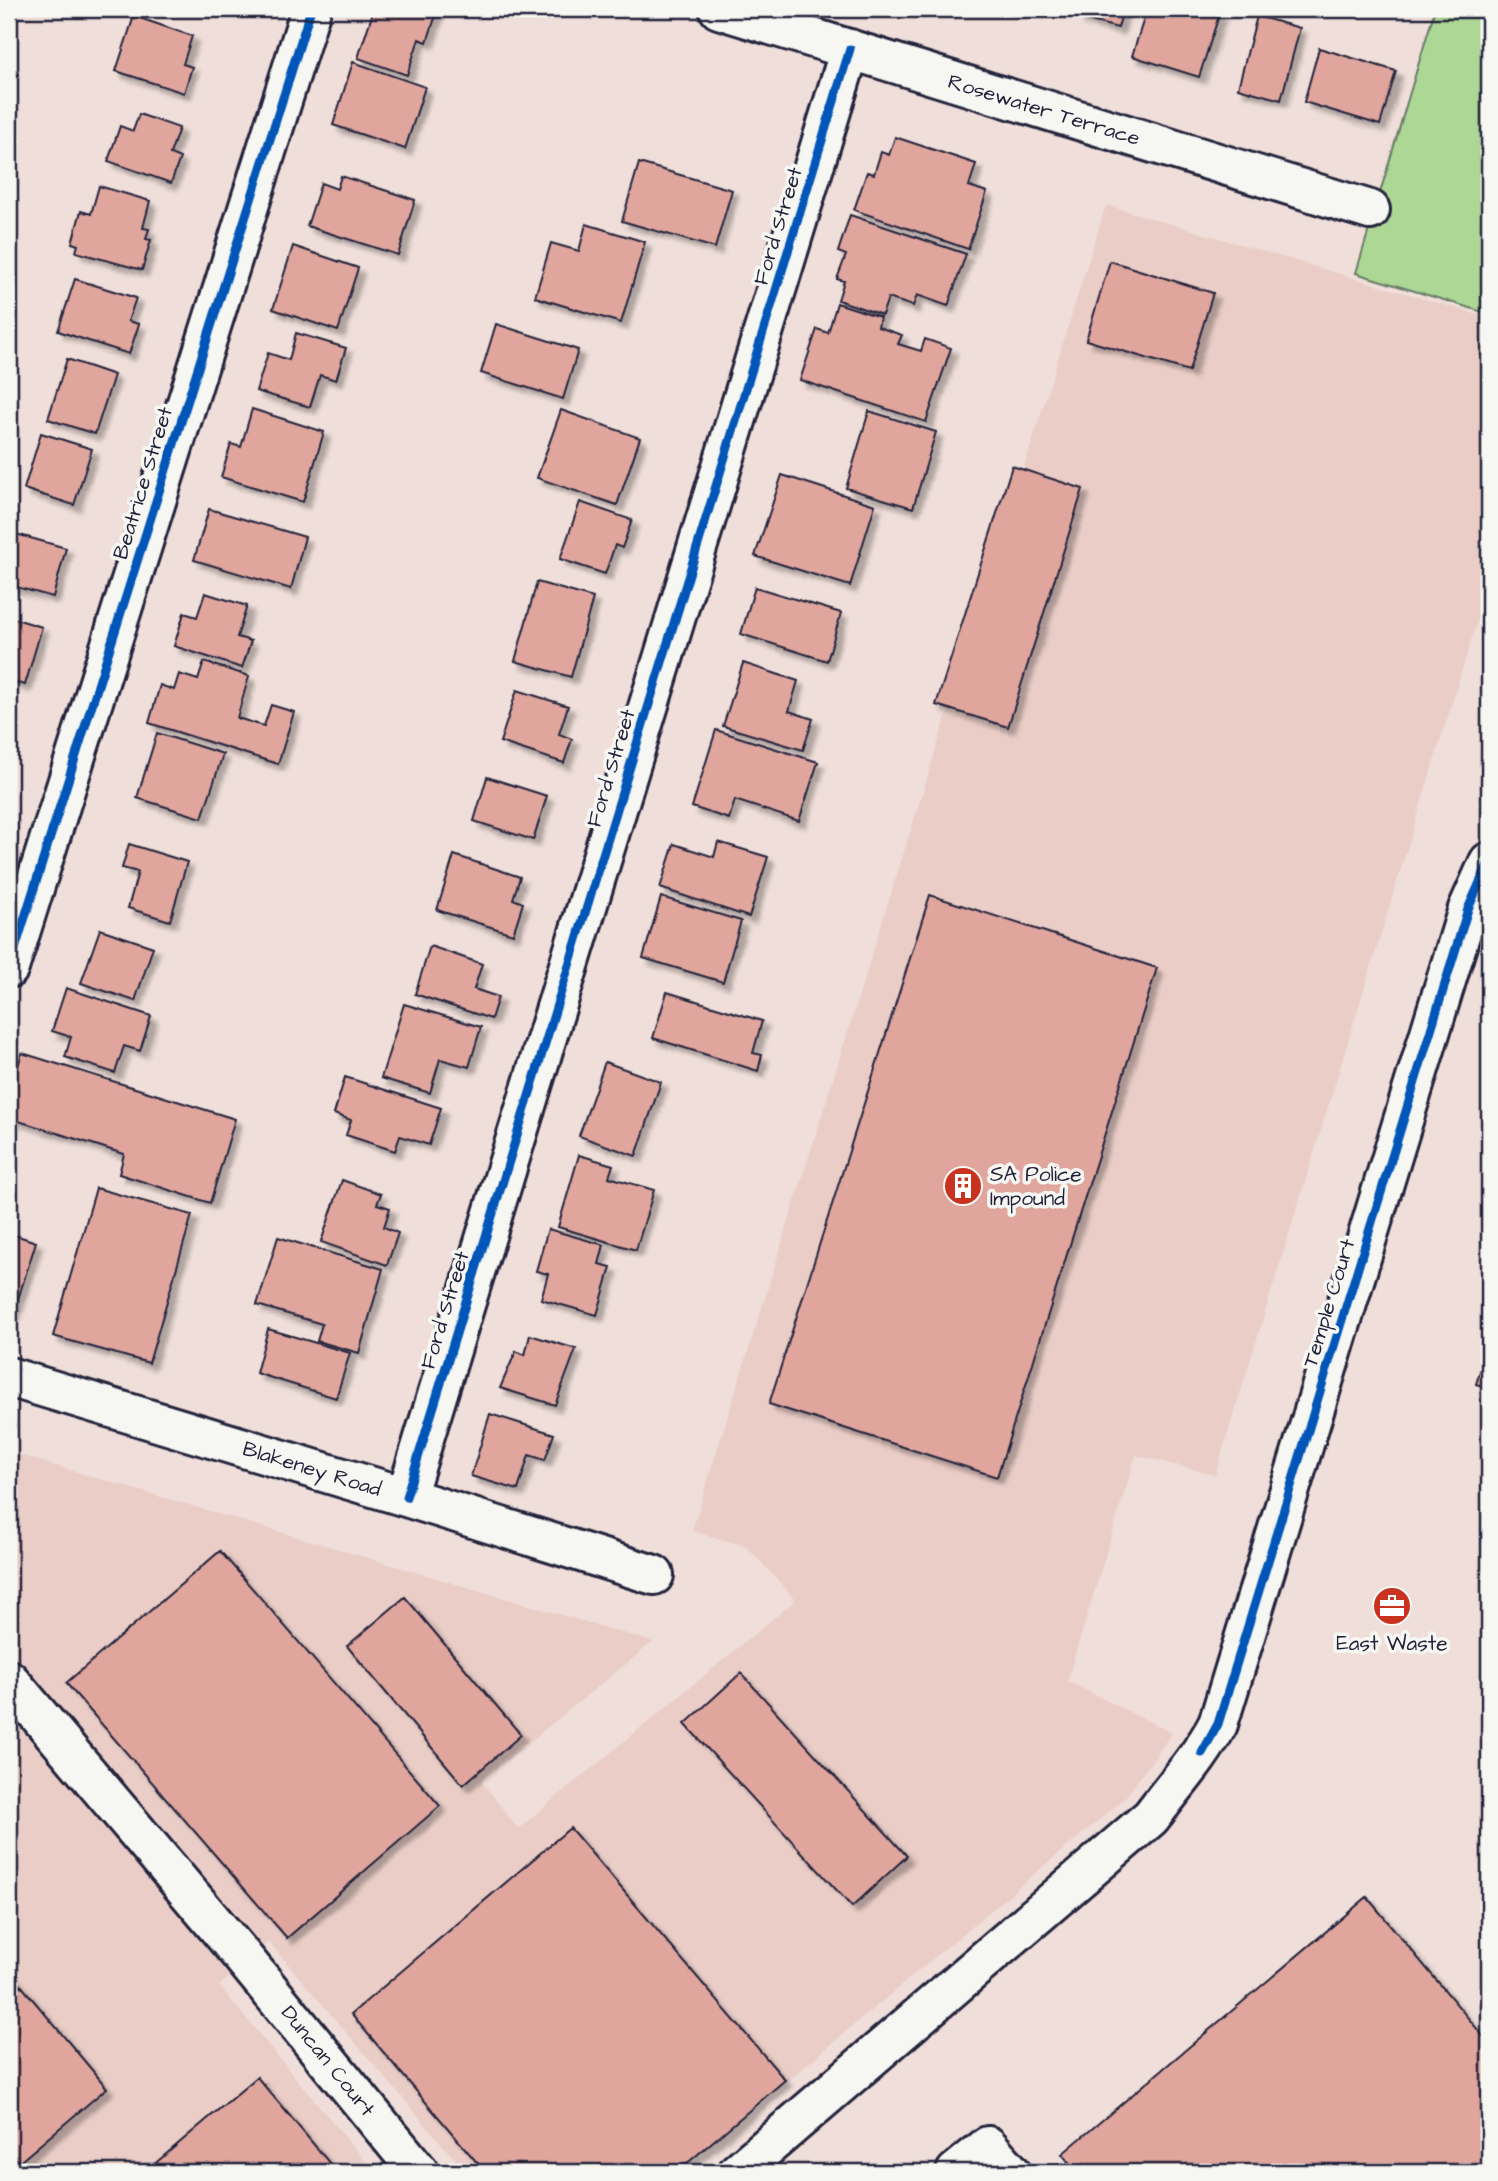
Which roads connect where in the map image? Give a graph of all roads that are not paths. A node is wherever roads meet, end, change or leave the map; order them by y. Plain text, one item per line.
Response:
1 (311, 9) edge
2 (719, 9) edge
3 (850, 49) junction
4 (1370, 210) dead end
5 (1489, 862) edge
6 (9, 968) edge
7 (9, 1377) edge
8 (406, 1497) junction
9 (654, 1575) dead end
10 (9, 1680) edge
11 (419, 2172) edge
12 (738, 2172) edge
13 (956, 2172) edge
14 (1011, 2172) edge

1 - 6 street, Beatrice Street
2 - 3 street, Rosewater Terrace
3 - 4 street, Rosewater Terrace
3 - 8 street, Ford Street
5 - 12 street, Temple Court
7 - 8 street, Blakeney Road
8 - 9 street, Blakeney Road
10 - 11 street, Duncan Court
13 - 14 street

